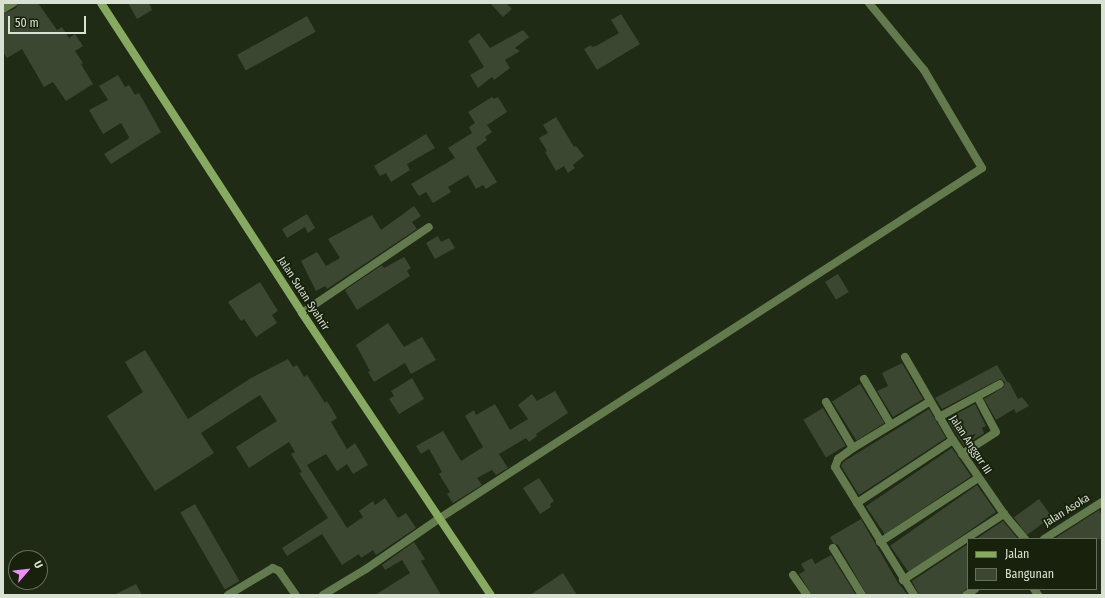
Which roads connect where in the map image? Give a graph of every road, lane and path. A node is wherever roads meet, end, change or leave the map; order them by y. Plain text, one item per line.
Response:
1 (13, 3) edge
2 (869, 3) edge
3 (102, 4) edge
4 (3, 9) edge
5 (429, 227) dead end
6 (302, 313) junction
7 (905, 357) dead end
8 (864, 380) dead end
9 (1000, 384) dead end
10 (977, 397) junction
11 (826, 402) dead end
12 (929, 402) junction
13 (939, 417) junction
14 (891, 425) junction
15 (953, 440) junction
16 (853, 448) junction
17 (962, 454) junction
18 (978, 478) junction
19 (857, 503) junction
20 (1102, 503) edge
21 (1004, 514) junction
22 (440, 518) junction
23 (967, 538) edge
24 (967, 538) edge
25 (1024, 538) edge
26 (1046, 538) edge
27 (880, 542) junction
28 (833, 548) dead end
29 (793, 575) dead end
30 (903, 580) junction
31 (228, 595) edge
32 (296, 595) edge
33 (323, 595) edge
34 (491, 595) edge
35 (807, 595) edge
36 (862, 595) edge
37 (914, 595) edge

1 - 4 street
2 - 22 street
3 - 6 street, Jalan Sutan Syahrir
5 - 6 street
6 - 22 street, Jalan Sutan Syahrir
7 - 12 street, Jalan Anggur III
8 - 14 street
9 - 10 street
10 - 13 street
10 - 17 street
11 - 16 street
12 - 13 street, Jalan Anggur III
12 - 14 street
13 - 15 street, Jalan Anggur III
14 - 16 street
15 - 17 street, Jalan Anggur III
15 - 19 street
16 - 19 street
17 - 18 street, Jalan Anggur III
18 - 21 street, Jalan Anggur III
18 - 27 street
19 - 27 street
20 - 26 street, Jalan Asoka
21 - 23 street
21 - 25 street, Jalan Anggur III
22 - 33 street
22 - 34 street, Jalan Sutan Syahrir
24 - 30 street
27 - 30 street
28 - 36 street
29 - 35 street
30 - 37 street
31 - 32 street

